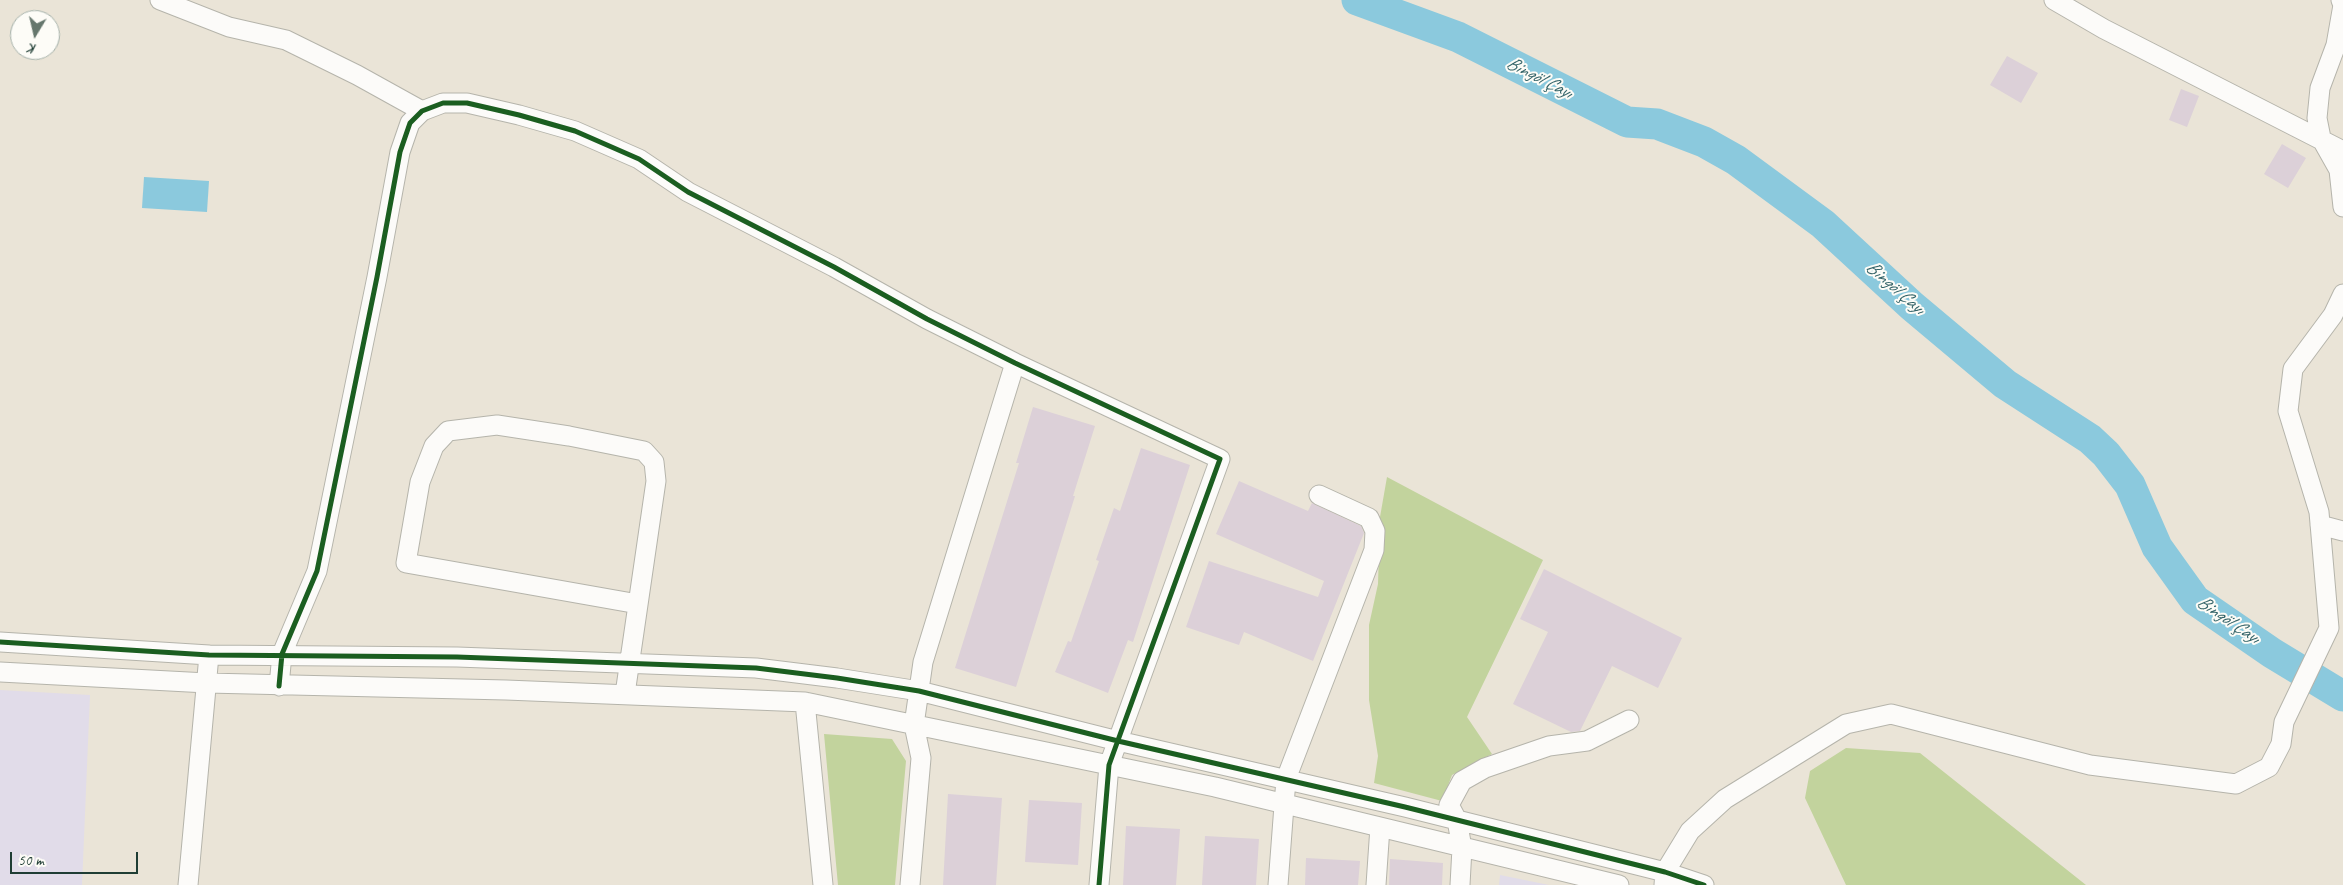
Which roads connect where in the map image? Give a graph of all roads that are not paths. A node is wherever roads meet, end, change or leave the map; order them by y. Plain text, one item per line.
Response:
1 (160, 0) edge
2 (2054, 0) edge
3 (2341, 0) edge
4 (422, 111) junction
5 (2321, 138) junction
6 (2343, 151) edge
7 (2343, 207) edge
8 (2343, 294) edge
9 (1015, 363) junction
10 (1319, 495) dead end
11 (2320, 525) junction
12 (2343, 532) edge
13 (638, 604) junction
14 (0, 642) edge
15 (209, 654) junction
16 (282, 654) junction
17 (629, 663) junction
18 (0, 672) edge
19 (207, 683) junction
20 (279, 686) junction
21 (919, 691) junction
22 (625, 694) junction
23 (805, 702) junction
24 (1629, 720) dead end
25 (914, 725) junction
26 (1118, 741) junction
27 (1109, 765) junction
28 (1286, 779) junction
29 (1284, 803) junction
30 (1457, 820) junction
31 (1380, 827) junction
32 (1462, 848) junction
33 (1664, 879) edge
34 (188, 885) edge
35 (823, 885) edge
36 (910, 885) edge
37 (1099, 885) edge
38 (1278, 885) edge
39 (1376, 885) edge
40 (1460, 885) edge
41 (1619, 885) edge
42 (1704, 885) edge

1 - 4 street
2 - 5 street
3 - 5 street
4 - 9 street
4 - 16 street
5 - 6 street
5 - 7 street
8 - 11 street
9 - 21 street
9 - 26 street
10 - 28 street
11 - 12 street
11 - 33 street
13 - 13 street
13 - 17 street
14 - 15 street
15 - 16 street
15 - 19 street
16 - 17 street
16 - 20 street
17 - 21 street
17 - 22 street
18 - 19 street
19 - 20 street
19 - 34 street
20 - 22 street
21 - 25 street
21 - 26 street
22 - 23 street
23 - 25 street
23 - 35 street
24 - 30 street
25 - 27 street
25 - 36 street
26 - 27 street
26 - 28 street
27 - 29 street
27 - 37 street
28 - 29 street
28 - 30 street
29 - 31 street
29 - 38 street
30 - 32 street
30 - 33 street
31 - 32 street
31 - 39 street
32 - 40 street
32 - 41 street
33 - 42 street

